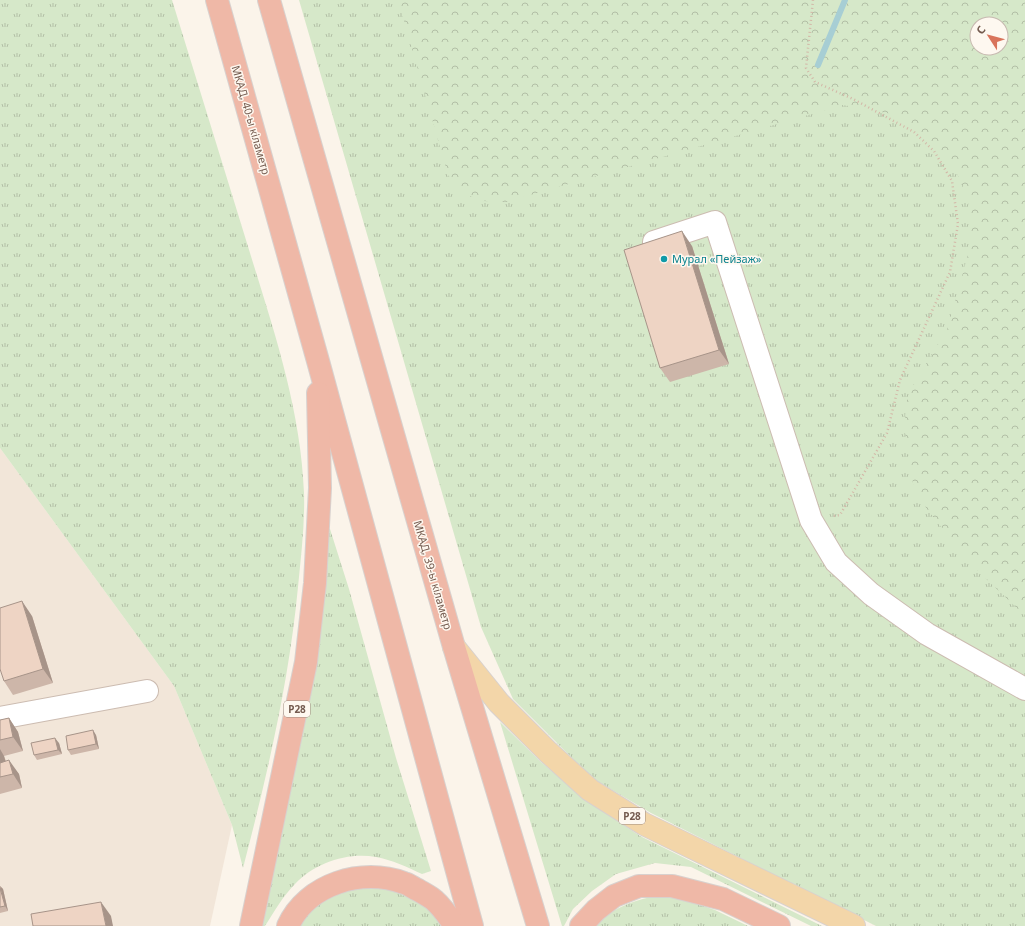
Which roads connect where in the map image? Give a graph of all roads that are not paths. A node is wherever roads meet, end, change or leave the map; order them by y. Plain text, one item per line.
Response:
1 (217, 0) edge
2 (270, 0) edge
3 (643, 246) edge
4 (318, 361) junction
5 (454, 647) junction
6 (1025, 689) edge
7 (147, 691) dead end
8 (0, 718) edge
9 (251, 926) edge
10 (288, 926) edge
11 (455, 926) edge
12 (472, 926) edge
13 (538, 926) edge
14 (581, 926) edge
15 (779, 926) edge
16 (854, 926) edge

1 - 4 highway, МКАД, 40-ы кіламетр
2 - 5 highway, МКАД, 39-ы кіламетр
3 - 6 street
4 - 9 highway, Р28
4 - 12 highway
5 - 13 highway, МКАД, 39-ы кіламетр
5 - 16 main road, Р28
7 - 8 street
10 - 11 highway
14 - 15 highway

